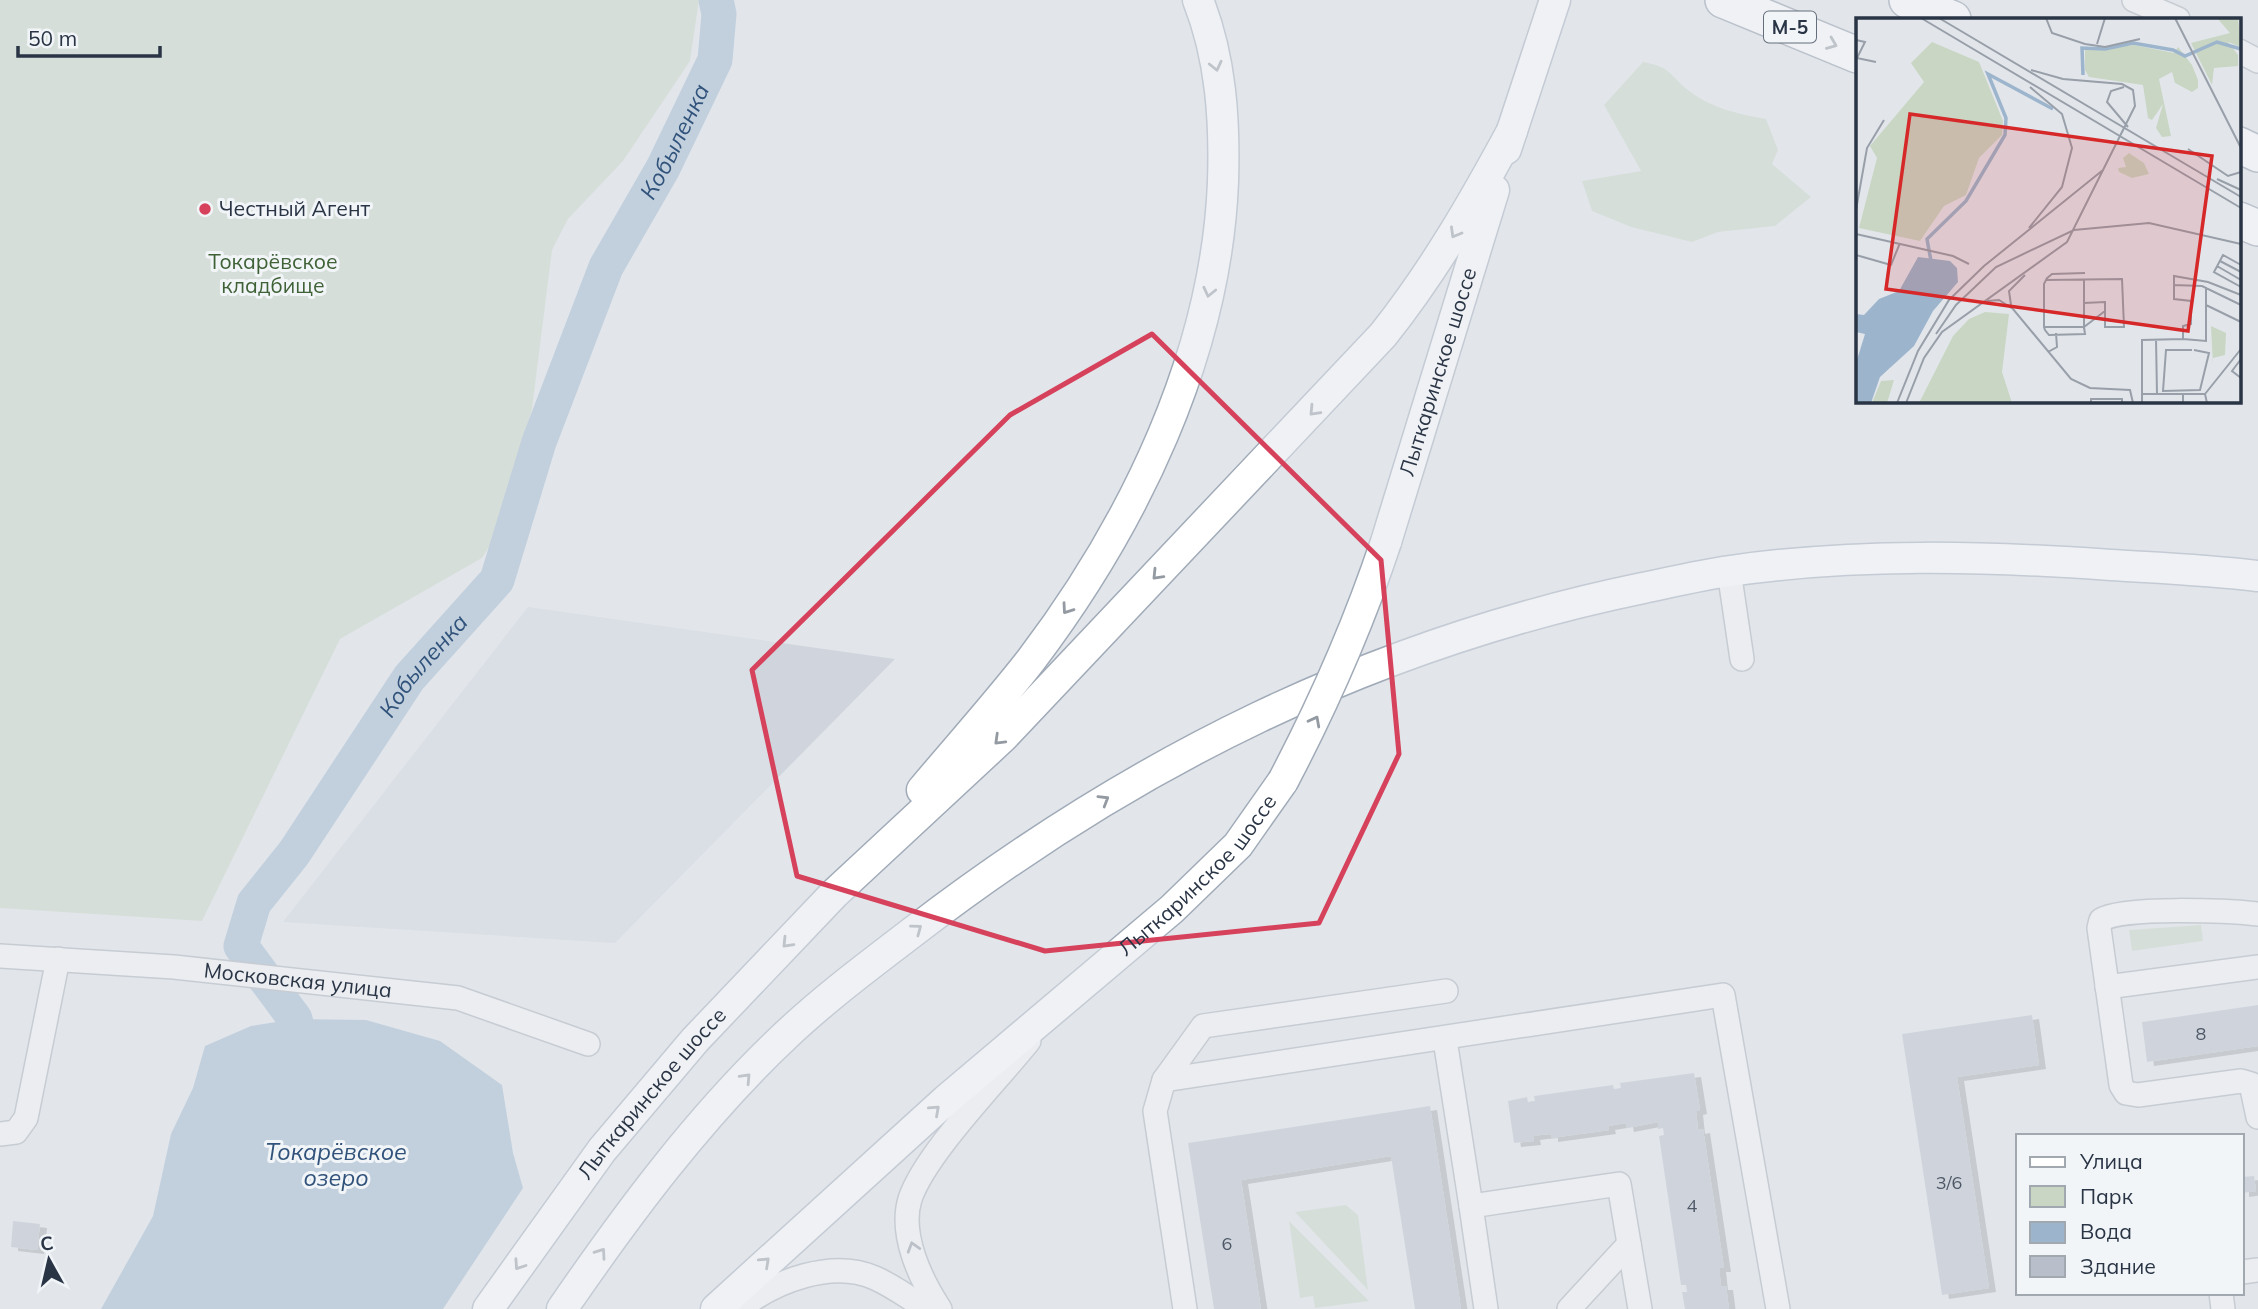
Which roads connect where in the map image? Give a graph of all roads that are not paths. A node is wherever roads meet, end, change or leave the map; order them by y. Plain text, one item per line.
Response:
1 (1198, 0) edge
2 (1555, 0) edge
3 (1723, 0) edge
4 (1908, 0) edge
5 (2134, 0) edge
6 (1951, 18) edge
7 (2176, 18) edge
8 (2240, 52) edge
9 (1856, 55) edge
10 (2258, 61) edge
11 (1512, 131) junction
12 (2240, 134) edge
13 (2258, 141) edge
14 (2240, 145) edge
15 (2258, 154) edge
16 (2240, 220) edge
17 (2258, 228) edge
18 (1729, 570) junction
19 (2258, 576) edge
20 (1742, 659) dead end
21 (834, 894) junction
22 (2258, 914) edge
23 (0, 956) edge
24 (58, 959) junction
25 (2258, 967) edge
26 (2107, 987) junction
27 (1446, 991) dead end
28 (1054, 1010) junction
29 (1445, 1040) junction
30 (588, 1044) dead end
31 (1164, 1080) junction
32 (2258, 1117) edge
33 (0, 1134) edge
34 (1471, 1206) junction
35 (1629, 1244) junction
36 (488, 1309) edge
37 (562, 1309) edge
38 (716, 1309) edge
39 (740, 1309) edge
40 (926, 1309) edge
41 (940, 1309) edge
42 (1185, 1309) edge
43 (1486, 1309) edge
44 (1569, 1309) edge
45 (1640, 1309) edge
46 (1778, 1309) edge

1 -> 21 main road, Лыткаринское шоссе
2 - 11 main road, Лыткаринское шоссе
3 -> 9 highway, М-5
4 - 6 highway
5 - 7 street
8 - 10 street
11 -> 21 main road, Лыткаринское шоссе
28 -> 11 main road, Лыткаринское шоссе, bridge
12 - 13 main road
14 - 15 highway
16 - 17 highway
18 - 19 main road
18 - 20 street
37 -> 18 main road
21 -> 36 main road, Лыткаринское шоссе
22 - 26 street
23 - 24 street, Московская улица
24 - 30 street, Московская улица
24 - 33 street
25 - 26 street
26 - 32 street
27 - 31 street
38 -> 28 main road, Лыткаринское шоссе
41 -> 28 street
29 - 31 street
29 - 34 street
29 - 46 street
31 - 42 street
34 - 35 street
34 - 43 street
35 - 44 street
35 - 45 street
39 - 40 street

